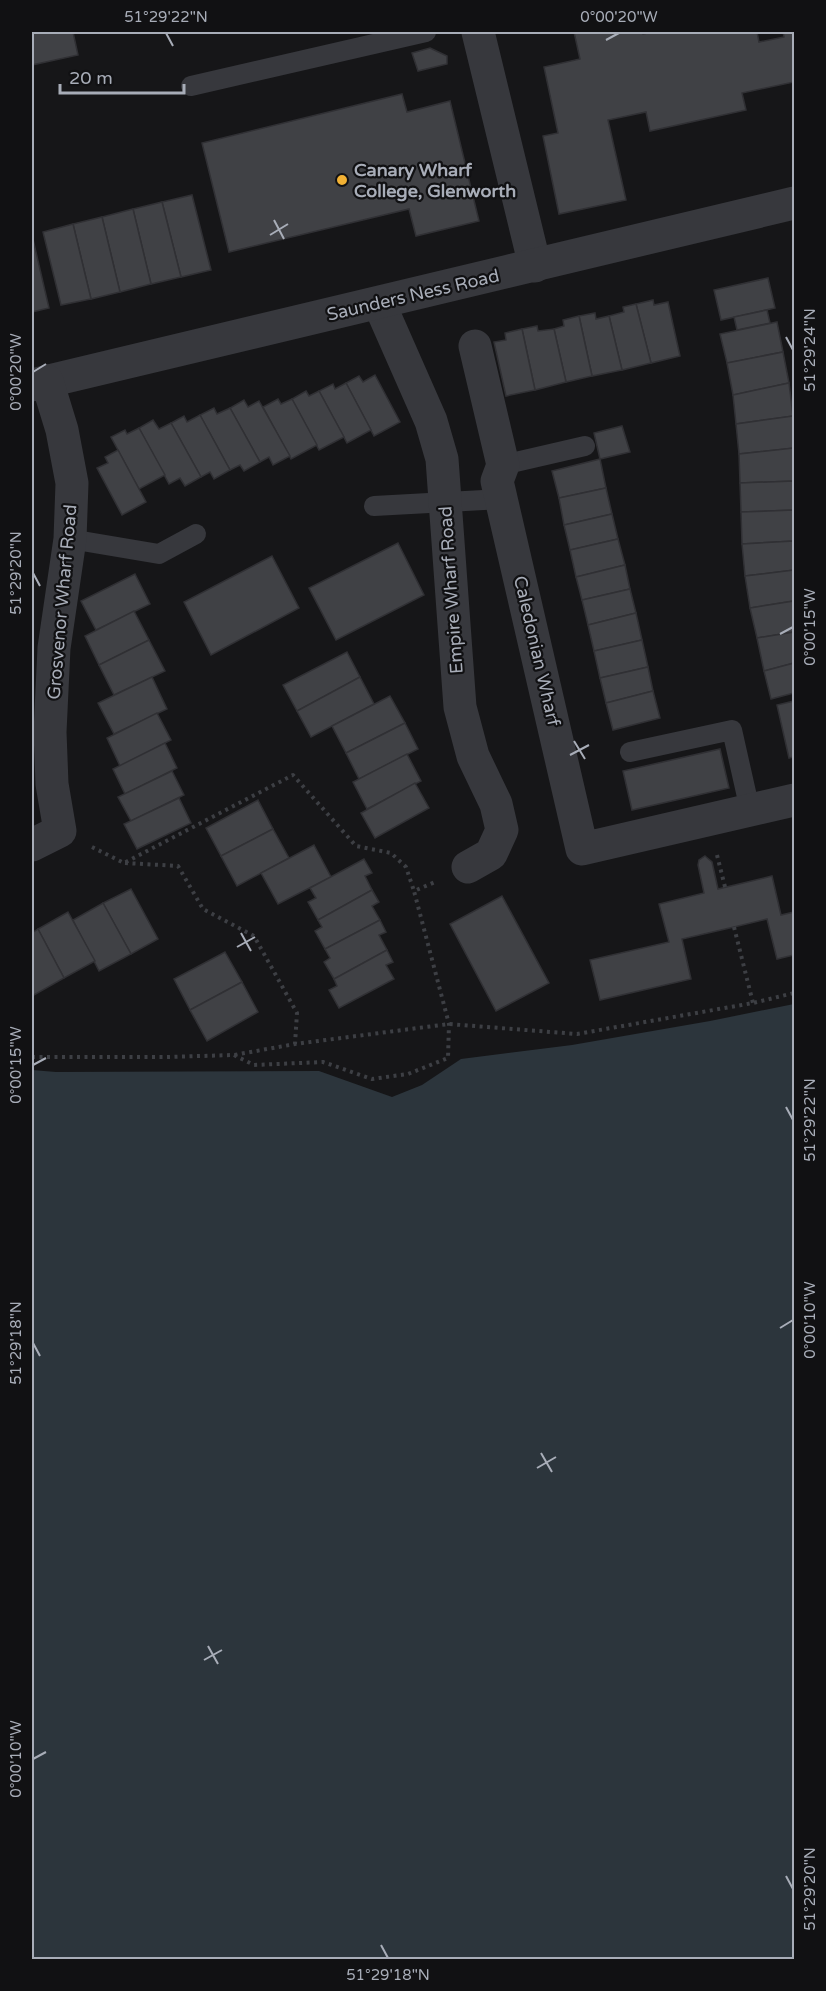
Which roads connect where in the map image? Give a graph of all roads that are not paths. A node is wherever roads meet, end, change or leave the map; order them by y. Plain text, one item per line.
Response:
1 (426, 32) edge
2 (478, 32) edge
3 (191, 87) dead end
4 (795, 203) edge
5 (535, 266) junction
6 (380, 303) junction
7 (475, 346) dead end
8 (39, 383) edge
9 (585, 446) dead end
10 (503, 465) junction
11 (502, 499) junction
12 (445, 501) junction
13 (374, 506) dead end
14 (196, 534) dead end
15 (70, 539) junction
16 (630, 752) dead end
17 (795, 800) edge
18 (750, 810) junction
19 (46, 838) edge
20 (468, 867) road end

1 - 3 lane
2 - 5 street
4 - 5 street, Saunders Ness Road
5 - 6 street, Saunders Ness Road
6 - 8 street, Saunders Ness Road
6 - 12 street, Empire Wharf Road
7 - 10 street, Caledonian Wharf
8 - 15 street, Grosvenor Wharf Road
9 - 10 lane
10 - 11 street, Caledonian Wharf
11 - 12 lane
11 - 18 street, Caledonian Wharf
12 - 13 lane
12 - 20 street, Empire Wharf Road
14 - 15 lane
15 - 19 street, Grosvenor Wharf Road
16 - 18 lane
17 - 18 street, Caledonian Wharf

